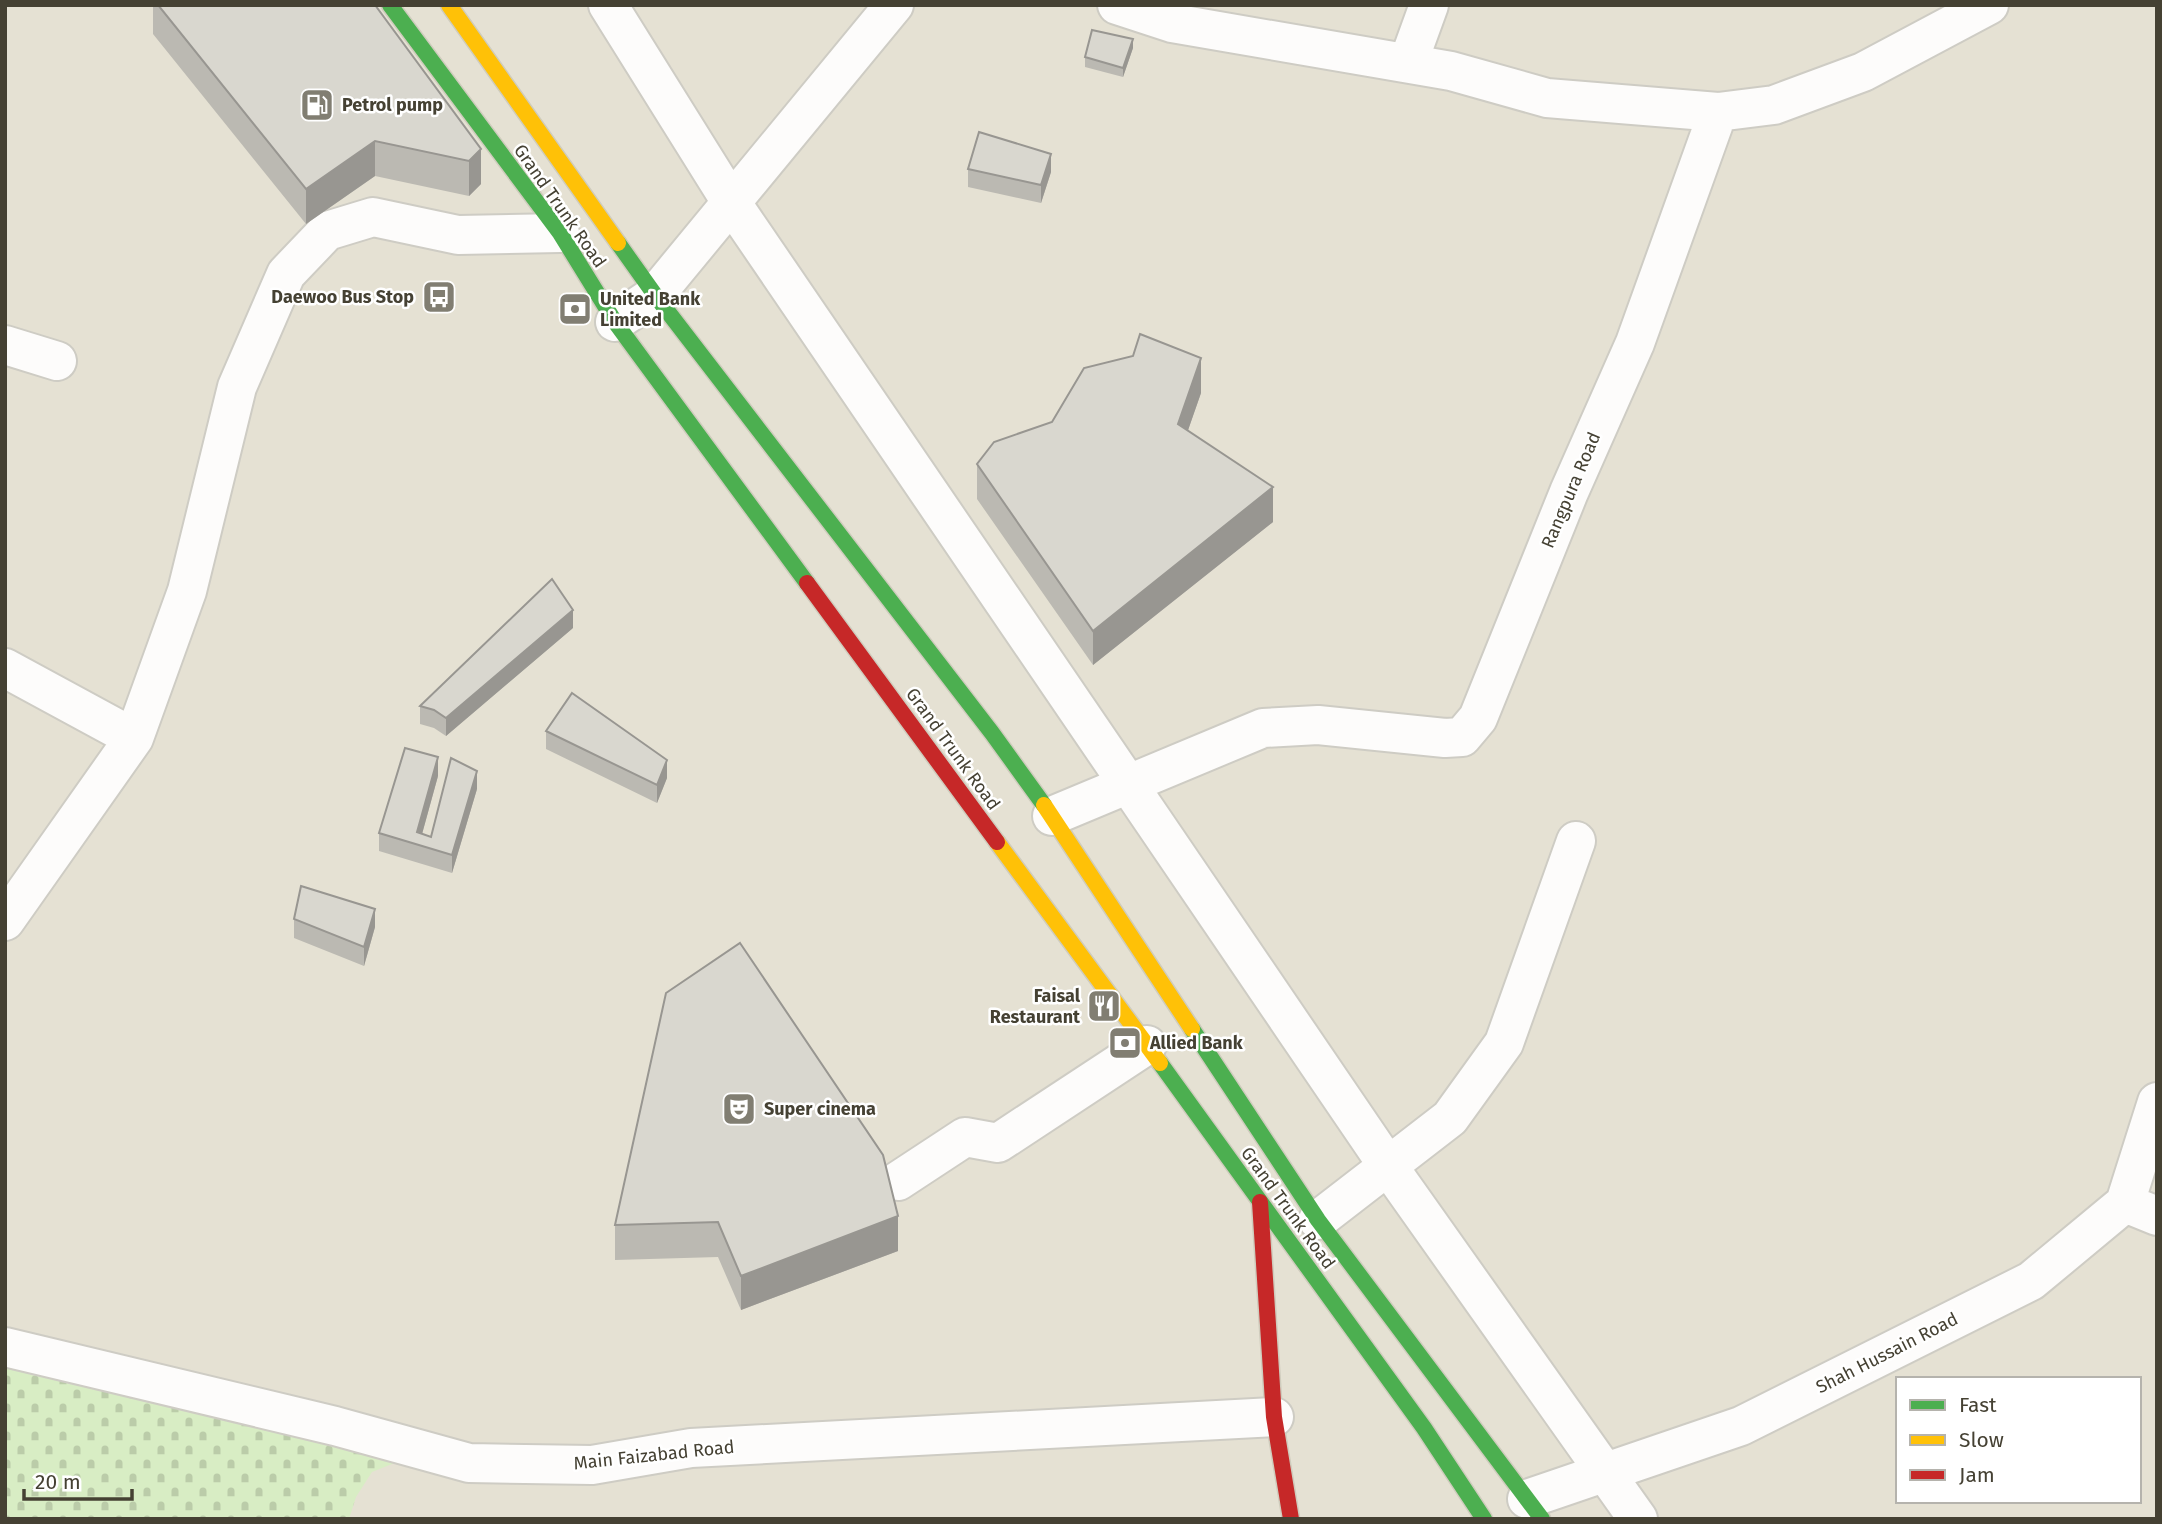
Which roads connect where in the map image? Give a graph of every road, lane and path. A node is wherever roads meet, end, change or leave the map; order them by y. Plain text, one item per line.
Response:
1 (390, 5) edge
2 (449, 5) edge
3 (608, 5) edge
4 (894, 5) edge
5 (1117, 5) edge
6 (1429, 5) edge
7 (1989, 5) edge
8 (1408, 63) junction
9 (1718, 112) junction
10 (732, 202) junction
11 (559, 233) junction
12 (655, 295) junction
13 (615, 322) junction
14 (5, 345) edge
15 (57, 361) dead end
16 (5, 668) edge
17 (135, 738) junction
18 (1128, 784) junction
19 (1052, 816) junction
20 (1576, 841) dead end
21 (5, 921) edge
22 (1147, 1045) junction
23 (2157, 1101) edge
24 (1388, 1166) junction
25 (898, 1181) dead end
26 (1260, 1202) junction
27 (2141, 1209) edge
28 (1318, 1220) junction
29 (5, 1347) edge
30 (1274, 1417) junction
31 (1605, 1472) junction
32 (1535, 1509) edge
33 (1291, 1519) edge
34 (1484, 1519) edge
35 (1638, 1519) edge

1 - 11 main road, Grand Trunk Road
2 - 12 main road, Grand Trunk Road
3 - 10 street
4 - 10 street
5 - 8 street
6 - 8 street
7 - 9 street
8 - 9 street
9 - 18 street, Rangpura Road
10 - 12 street
10 - 18 street
11 - 13 main road, Grand Trunk Road
11 - 17 street
12 - 13 street
12 - 19 main road, Grand Trunk Road
13 - 22 main road, Grand Trunk Road
14 - 15 street
16 - 17 street
17 - 21 street
18 - 19 street, Rangpura Road
18 - 24 street
19 - 28 main road, Grand Trunk Road
20 - 24 street
22 - 25 street
22 - 26 main road, Grand Trunk Road
23 - 27 street, Shah Hussain Road
24 - 28 street
24 - 31 street
26 - 30 main road
26 - 34 main road, Grand Trunk Road
27 - 31 street, Shah Hussain Road
28 - 32 main road, Grand Trunk Road
29 - 30 street, Main Faizabad Road
30 - 33 main road
31 - 32 street, Shah Hussain Road
31 - 35 street

